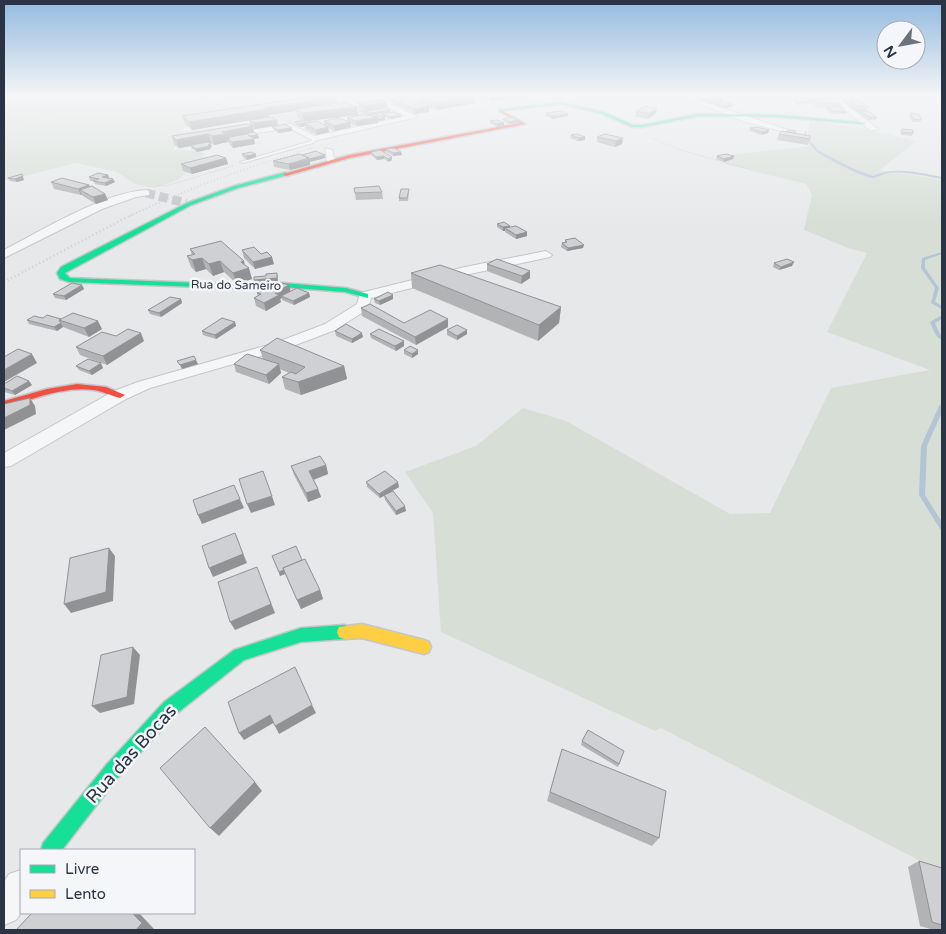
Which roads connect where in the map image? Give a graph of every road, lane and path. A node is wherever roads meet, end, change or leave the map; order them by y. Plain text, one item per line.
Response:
1 (314, 139) edge
2 (430, 140) edge
3 (657, 140) edge
4 (242, 162) joint
5 (750, 169) dead end
6 (166, 186) dead end
7 (143, 193) tunnel mouth
8 (546, 254) dead end
9 (4, 255) edge
10 (365, 296) junction
11 (120, 395) junction
12 (4, 404) edge
13 (4, 461) edge
14 (424, 647) dead end
15 (51, 849) edge
16 (20, 887) edge
17 (4, 908) edge

1 - 4 lane
2 - 10 street, Rua do Sameiro
3 - 5 path
4 - 6 path
7 - 9 street
8 - 10 street
10 - 11 street
11 - 12 street
11 - 13 street
14 - 15 street, Rua das Bocas
16 - 17 street

